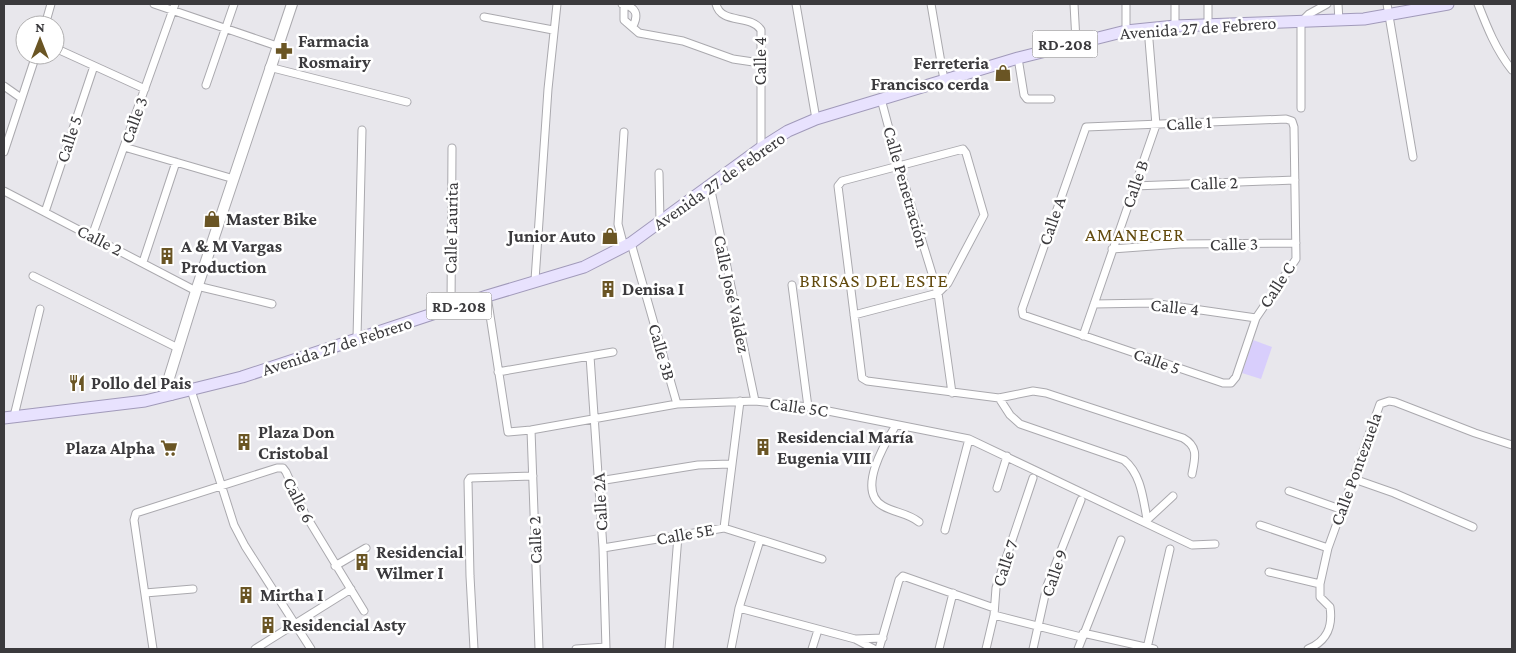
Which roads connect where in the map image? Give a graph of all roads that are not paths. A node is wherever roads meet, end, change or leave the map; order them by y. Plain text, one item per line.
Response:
1 (154, 4) edge
2 (234, 4) edge
3 (292, 4) edge
4 (557, 4) edge
5 (623, 4) edge
6 (716, 4) edge
7 (796, 4) edge
8 (931, 4) edge
9 (1074, 4) edge
10 (1126, 4) edge
11 (1175, 4) edge
12 (1208, 4) edge
13 (1327, 4) edge
14 (1338, 4) edge
15 (1387, 4) edge
16 (1448, 4) edge
17 (1478, 4) edge
18 (174, 7) edge
19 (1390, 16) junction
20 (484, 17) dead end
21 (1339, 21) junction
22 (1300, 22) junction
23 (633, 26) junction
24 (1175, 26) junction
25 (1208, 26) junction
26 (1148, 28) junction
27 (225, 29) junction
28 (553, 30) junction
29 (1126, 31) junction
30 (1076, 41) junction
31 (277, 46) junction
32 (65, 53) edge
33 (1018, 58) junction
34 (760, 63) junction
35 (33, 65) edge
36 (94, 66) junction
37 (269, 67) junction
38 (1512, 70) edge
39 (944, 80) junction
40 (206, 85) dead end
41 (4, 86) edge
42 (145, 89) junction
43 (21, 98) junction
44 (881, 99) junction
45 (1051, 99) dead end
46 (407, 102) dead end
47 (1302, 108) dead end
48 (816, 119) junction
49 (1292, 121) joint
50 (1156, 125) junction
51 (1086, 127) joint
52 (362, 130) dead end
53 (624, 132) dead end
54 (124, 147) junction
55 (452, 148) dead end
56 (761, 148) junction
57 (4, 152) edge
58 (1413, 157) dead end
59 (176, 162) junction
60 (899, 166) junction
61 (659, 173) dead end
62 (234, 179) junction
63 (1295, 180) junction
64 (710, 186) junction
65 (1134, 186) junction
66 (4, 192) edge
67 (45, 212) junction
68 (660, 222) junction
69 (92, 236) junction
70 (1296, 243) junction
71 (628, 245) junction
72 (1112, 249) junction
73 (142, 262) junction
74 (33, 276) dead end
75 (535, 280) junction
76 (792, 285) dead end
77 (196, 288) junction
78 (938, 293) junction
79 (487, 296) junction
80 (272, 304) dead end
81 (1094, 304) junction
82 (40, 309) dead end
83 (451, 309) junction
84 (854, 315) junction
85 (1023, 316) joint
86 (1256, 318) junction
87 (1083, 336) junction
88 (356, 338) junction
89 (178, 348) junction
90 (613, 352) dead end
91 (590, 356) junction
92 (498, 372) junction
93 (1231, 383) joint
94 (191, 390) junction
95 (952, 393) junction
96 (171, 395) junction
97 (999, 398) junction
98 (740, 401) junction
99 (755, 401) junction
100 (677, 404) junction
101 (808, 406) junction
102 (9, 417) edge
103 (596, 419) junction
104 (896, 425) junction
105 (531, 430) junction
106 (970, 439) junction
107 (1512, 445) edge
108 (1007, 456) junction
109 (731, 464) junction
110 (1192, 474) dead end
111 (533, 476) junction
112 (1033, 478) dead end
113 (1354, 479) junction
114 (599, 481) junction
115 (220, 487) junction
116 (997, 488) dead end
117 (1289, 491) dead end
118 (1173, 496) dead end
119 (1081, 500) dead end
120 (1342, 510) junction
121 (1146, 521) junction
122 (919, 522) dead end
123 (1260, 525) dead end
124 (1472, 526) dead end
125 (724, 528) junction
126 (945, 530) dead end
127 (678, 536) junction
128 (760, 540) junction
129 (1121, 540) dead end
130 (1215, 544) dead end
131 (366, 548) dead end
132 (603, 548) junction
133 (1328, 548) junction
134 (1170, 549) dead end
135 (822, 559) dead end
136 (335, 566) junction
137 (1269, 572) dead end
138 (1320, 584) junction
139 (193, 589) dead end
140 (351, 589) junction
141 (145, 593) junction
142 (953, 593) junction
143 (739, 608) junction
144 (364, 611) dead end
145 (994, 612) junction
146 (296, 624) junction
147 (1039, 627) junction
148 (818, 630) junction
149 (1082, 635) junction
150 (883, 638) junction
151 (855, 639) junction
152 (606, 648) edge
153 (1151, 648) edge
154 (153, 649) edge
155 (255, 649) edge
156 (311, 649) edge
157 (474, 649) edge
158 (539, 649) edge
159 (576, 649) edge
160 (670, 649) edge
161 (731, 649) edge
162 (812, 649) edge
163 (874, 649) edge
164 (880, 649) edge
165 (939, 649) edge
166 (986, 649) edge
167 (1033, 649) edge
168 (1078, 649) edge
169 (1308, 649) edge

1 - 18 street
2 - 27 street
3 - 31 main road
4 - 28 street
5 - 23 street
5 - 23 street
6 - 34 street, Calle 4
7 - 48 street
8 - 39 street
9 - 30 street
10 - 29 street
11 - 24 street
12 - 25 street
13 - 22 street
14 - 21 street
15 - 19 street
16 - 19 main road, Avenida 27 de Febrero / RD-208
17 - 38 street
18 - 27 street
18 - 42 street, Calle 3
19 - 21 main road, Avenida 27 de Febrero / RD-208
19 - 58 street
20 - 28 street
21 - 22 main road, Avenida 27 de Febrero / RD-208
22 - 25 main road, Avenida 27 de Febrero / RD-208
22 - 47 street
23 - 34 street
24 - 25 main road, Avenida 27 de Febrero / RD-208
24 - 26 main road, Avenida 27 de Febrero / RD-208
26 - 29 main road, Avenida 27 de Febrero / RD-208
26 - 50 street, Calle B
27 - 31 street
27 - 40 street
28 - 75 street
29 - 30 main road, Avenida 27 de Febrero / RD-208
30 - 33 main road, Avenida 27 de Febrero / RD-208
31 - 37 main road
32 - 36 street
33 - 39 main road, Avenida 27 de Febrero / RD-208
33 - 45 street
34 - 56 street, Calle 4
35 - 43 street
36 - 42 street
36 - 67 street, Calle 5
37 - 46 street
37 - 62 main road
39 - 44 main road, Avenida 27 de Febrero / RD-208
41 - 43 street
42 - 54 street, Calle 3
43 - 57 street
44 - 48 main road, Avenida 27 de Febrero / RD-208
44 - 60 street, Calle Penetración
48 - 56 main road, Avenida 27 de Febrero / RD-208
49 - 50 street, Calle 1
49 - 63 street, Calle C
50 - 51 street, Calle 1
50 - 65 street, Calle B
51 - 85 street, Calle A
52 - 88 street
53 - 71 street, Calle 3B
54 - 59 street
54 - 69 street, Calle 3
55 - 83 street, Calle Laurita
56 - 64 main road, Avenida 27 de Febrero / RD-208
59 - 62 street
59 - 73 street
60 - 78 street, Calle Penetración
60 - 78 street
60 - 84 street
61 - 68 street
62 - 77 main road
63 - 65 street, Calle 2
63 - 70 street, Calle C
64 - 68 main road, Avenida 27 de Febrero / RD-208
64 - 99 street, Calle José Valdez
65 - 72 street, Calle B
66 - 67 street, Calle 2
67 - 69 street, Calle 2
68 - 71 main road, Avenida 27 de Febrero / RD-208
69 - 73 street, Calle 2
70 - 72 street, Calle 3
70 - 86 street, Calle C
71 - 75 main road, Avenida 27 de Febrero / RD-208
71 - 100 street, Calle 3B
72 - 81 street, Calle B
73 - 77 street, Calle 2
74 - 89 street
75 - 79 main road, Avenida 27 de Febrero / RD-208
76 - 101 street
77 - 80 street, Calle 2
77 - 89 main road
78 - 84 street
78 - 95 street, Calle Penetración
79 - 83 main road, Avenida 27 de Febrero / RD-208
79 - 92 street
81 - 86 street, Calle 4
81 - 87 street, Calle B
82 - 102 street
83 - 88 main road, Avenida 27 de Febrero / RD-208
84 - 95 street
85 - 87 street, Calle 5
86 - 93 street, Calle C
87 - 93 street, Calle 5
88 - 94 main road, Avenida 27 de Febrero / RD-208
89 - 96 main road
90 - 91 street
91 - 92 street
91 - 103 street, Calle 2A
92 - 105 street, Calle 5C
94 - 96 main road, Avenida 27 de Febrero / RD-208
94 - 115 street
95 - 97 street
96 - 102 main road, Avenida 27 de Febrero / RD-208
97 - 110 street
97 - 121 street
98 - 99 street, Calle 5C
98 - 100 street, Calle 5C
98 - 109 street
99 - 101 street, Calle 5C
100 - 103 street, Calle 5C
101 - 104 street, Calle 5C
103 - 105 street, Calle 5C
103 - 114 street, Calle 2A
104 - 106 street, Calle 5C
104 - 122 street
105 - 111 street, Calle 2
106 - 108 street, Calle 5C
106 - 126 street
107 - 113 street, Calle Pontezuela
108 - 116 street
108 - 121 street, Calle 5C
109 - 114 street
109 - 125 street
111 - 157 street
111 - 158 street, Calle 2
112 - 145 street, Calle 7
113 - 120 street, Calle Pontezuela
113 - 124 street
114 - 132 street, Calle 2A
115 - 136 street, Calle 6
115 - 141 street, Calle 6
115 - 146 street
117 - 120 street
118 - 121 street
119 - 147 street, Calle 9
120 - 133 street, Calle Pontezuela
121 - 130 street, Calle 5C
123 - 133 street
125 - 127 street, Calle 5E
125 - 128 street, Calle 5E
127 - 132 street, Calle 5E
127 - 160 street
128 - 135 street, Calle 5E
128 - 143 street
129 - 149 street
131 - 136 street
132 - 152 street, Calle 2A
133 - 138 street, Calle Pontezuela
134 - 153 street
136 - 140 street, Calle 6
137 - 138 street
138 - 169 street
139 - 141 street
140 - 144 street, Calle 6
140 - 146 street
141 - 154 street
142 - 145 street
142 - 150 street
142 - 165 street
143 - 148 street
143 - 161 street
145 - 147 street
145 - 166 street, Calle 7
146 - 155 street
146 - 156 street
147 - 149 street
147 - 167 street, Calle 9
148 - 151 street
148 - 162 street
149 - 153 street
149 - 168 street
150 - 151 street
150 - 164 street
151 - 163 street
152 - 159 street

